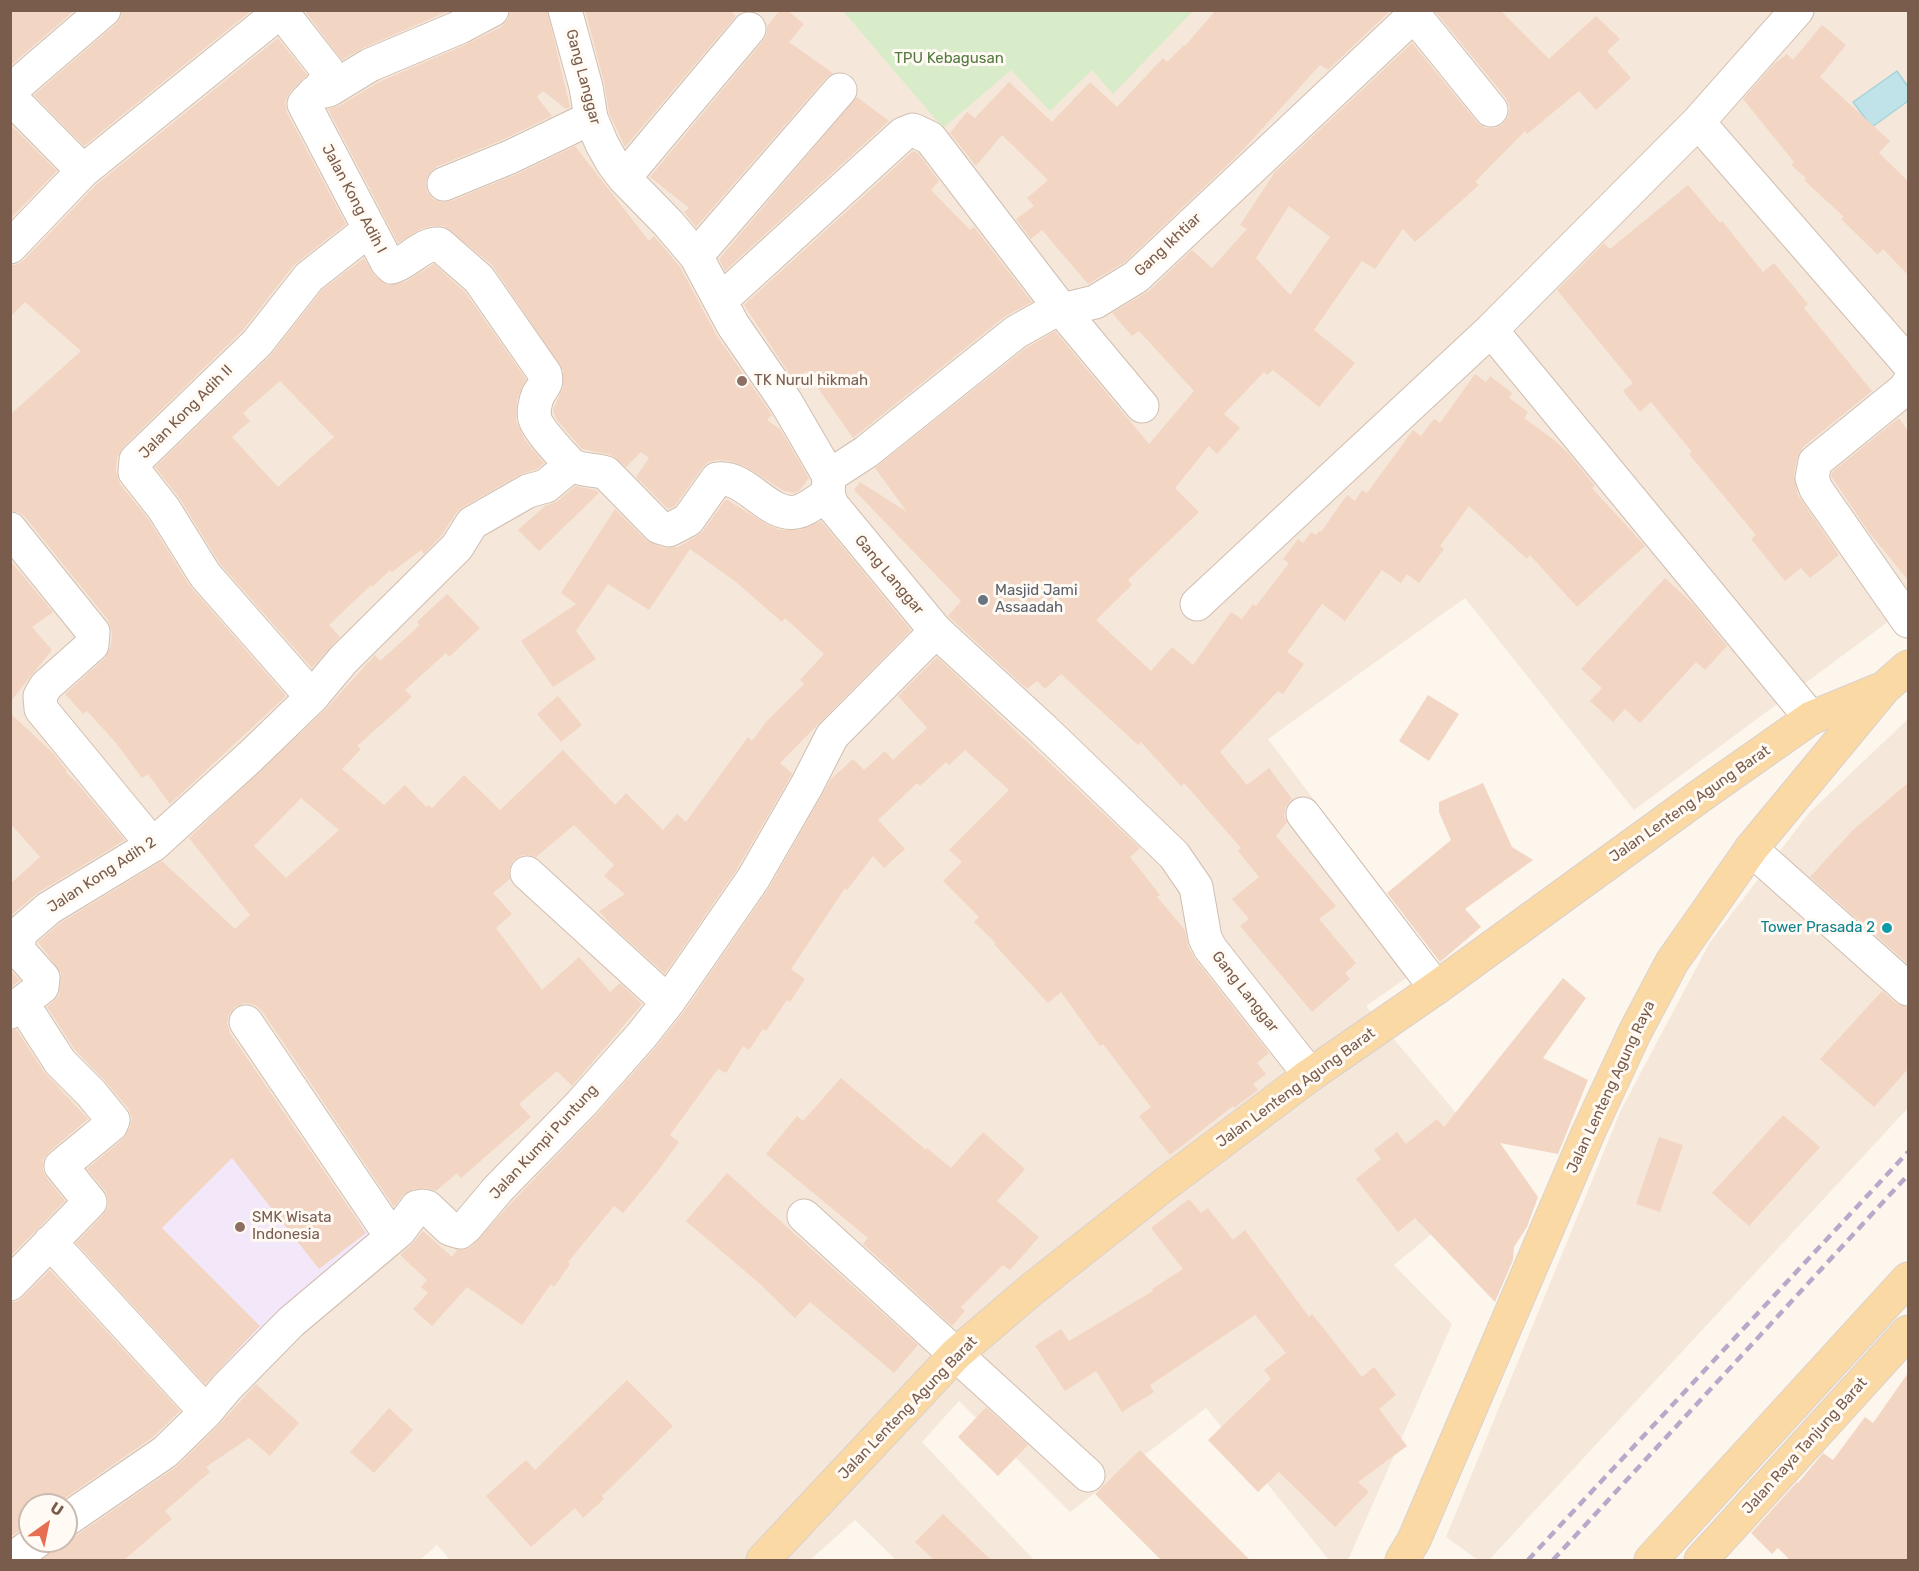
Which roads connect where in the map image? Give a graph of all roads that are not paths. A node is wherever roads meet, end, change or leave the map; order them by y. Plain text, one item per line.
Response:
1 (104, 10) edge
2 (492, 10) edge
3 (565, 10) edge
4 (1797, 10) edge
5 (286, 13) edge
6 (1412, 13) edge
7 (749, 29) dead end
8 (840, 90) dead end
9 (10, 92) edge
10 (314, 93) junction
11 (10, 96) edge
12 (1491, 110) dead end
13 (591, 118) junction
14 (1698, 122) junction
15 (83, 171) junction
16 (624, 178) junction
17 (444, 184) dead end
18 (370, 229) junction
19 (10, 247) edge
20 (696, 256) junction
21 (720, 301) junction
22 (1061, 309) junction
23 (1491, 330) junction
24 (1908, 363) edge
25 (1908, 384) edge
26 (1142, 406) dead end
27 (571, 465) junction
28 (829, 485) junction
29 (10, 529) edge
30 (1197, 603) dead end
31 (1908, 621) edge
32 (936, 631) junction
33 (1908, 667) edge
34 (1884, 688) junction
35 (312, 697) junction
36 (1811, 718) junction
37 (1303, 814) dead end
38 (153, 845) junction
39 (1751, 849) junction
40 (527, 873) dead end
41 (1436, 988) junction
42 (1908, 988) edge
43 (668, 1002) junction
44 (16, 1008) edge
45 (246, 1022) dead end
46 (1310, 1075) junction
47 (804, 1216) dead end
48 (391, 1236) junction
49 (50, 1242) junction
50 (1908, 1279) edge
51 (10, 1284) edge
52 (1908, 1332) edge
53 (956, 1354) junction
54 (207, 1412) junction
55 (1088, 1475) dead end
56 (78, 1512) edge
57 (764, 1560) edge
58 (1402, 1560) edge
59 (1651, 1560) edge
60 (1701, 1560) edge

1 - 9 street
2 - 10 street
3 - 13 street, Gang Langgar
4 - 14 street
5 - 10 street, Jalan Kong Adih I
5 - 15 street
6 - 12 street
6 - 22 street, Gang Ikhtiar
7 - 16 street
8 - 20 street
10 - 18 street, Jalan Kong Adih I
11 - 15 street
13 - 16 street, Gang Langgar
13 - 17 street
14 - 23 street
14 - 24 street
15 - 19 street
16 - 20 street, Gang Langgar
18 - 27 street, Jalan Kong Adih I
18 - 35 street, Jalan Kong Adih II
20 - 21 street, Gang Langgar
21 - 22 street
21 - 28 street, Gang Langgar
22 - 26 street
22 - 28 street, Gang Ikhtiar
23 - 30 street
23 - 36 street
25 - 31 street
27 - 28 street
27 - 35 street, Jalan Kong Adih 2
28 - 32 street, Gang Langgar
29 - 38 street
32 - 43 street, Jalan Kumpi Puntung
32 - 46 street, Gang Langgar
33 - 34 main road, Jalan Lenteng Agung Raya
34 - 36 main road, Jalan Lenteng Agung Barat
34 - 39 main road, Jalan Lenteng Agung Raya
35 - 38 street, Jalan Kong Adih 2
36 - 41 main road, Jalan Lenteng Agung Barat
37 - 41 street
38 - 44 street, Jalan Kong Adih 2
39 - 42 street
39 - 58 main road, Jalan Lenteng Agung Raya
40 - 43 street
41 - 46 main road, Jalan Lenteng Agung Barat
43 - 48 street, Jalan Kumpi Puntung
44 - 49 street
45 - 48 street
46 - 53 main road, Jalan Lenteng Agung Barat
47 - 53 street
48 - 54 street, Jalan Kumpi Puntung
49 - 51 street
49 - 54 street
50 - 59 main road
52 - 60 main road, Jalan Raya Tanjung Barat
53 - 55 street
53 - 57 main road, Jalan Lenteng Agung Barat
54 - 56 street, Jalan Kumpi Puntung

